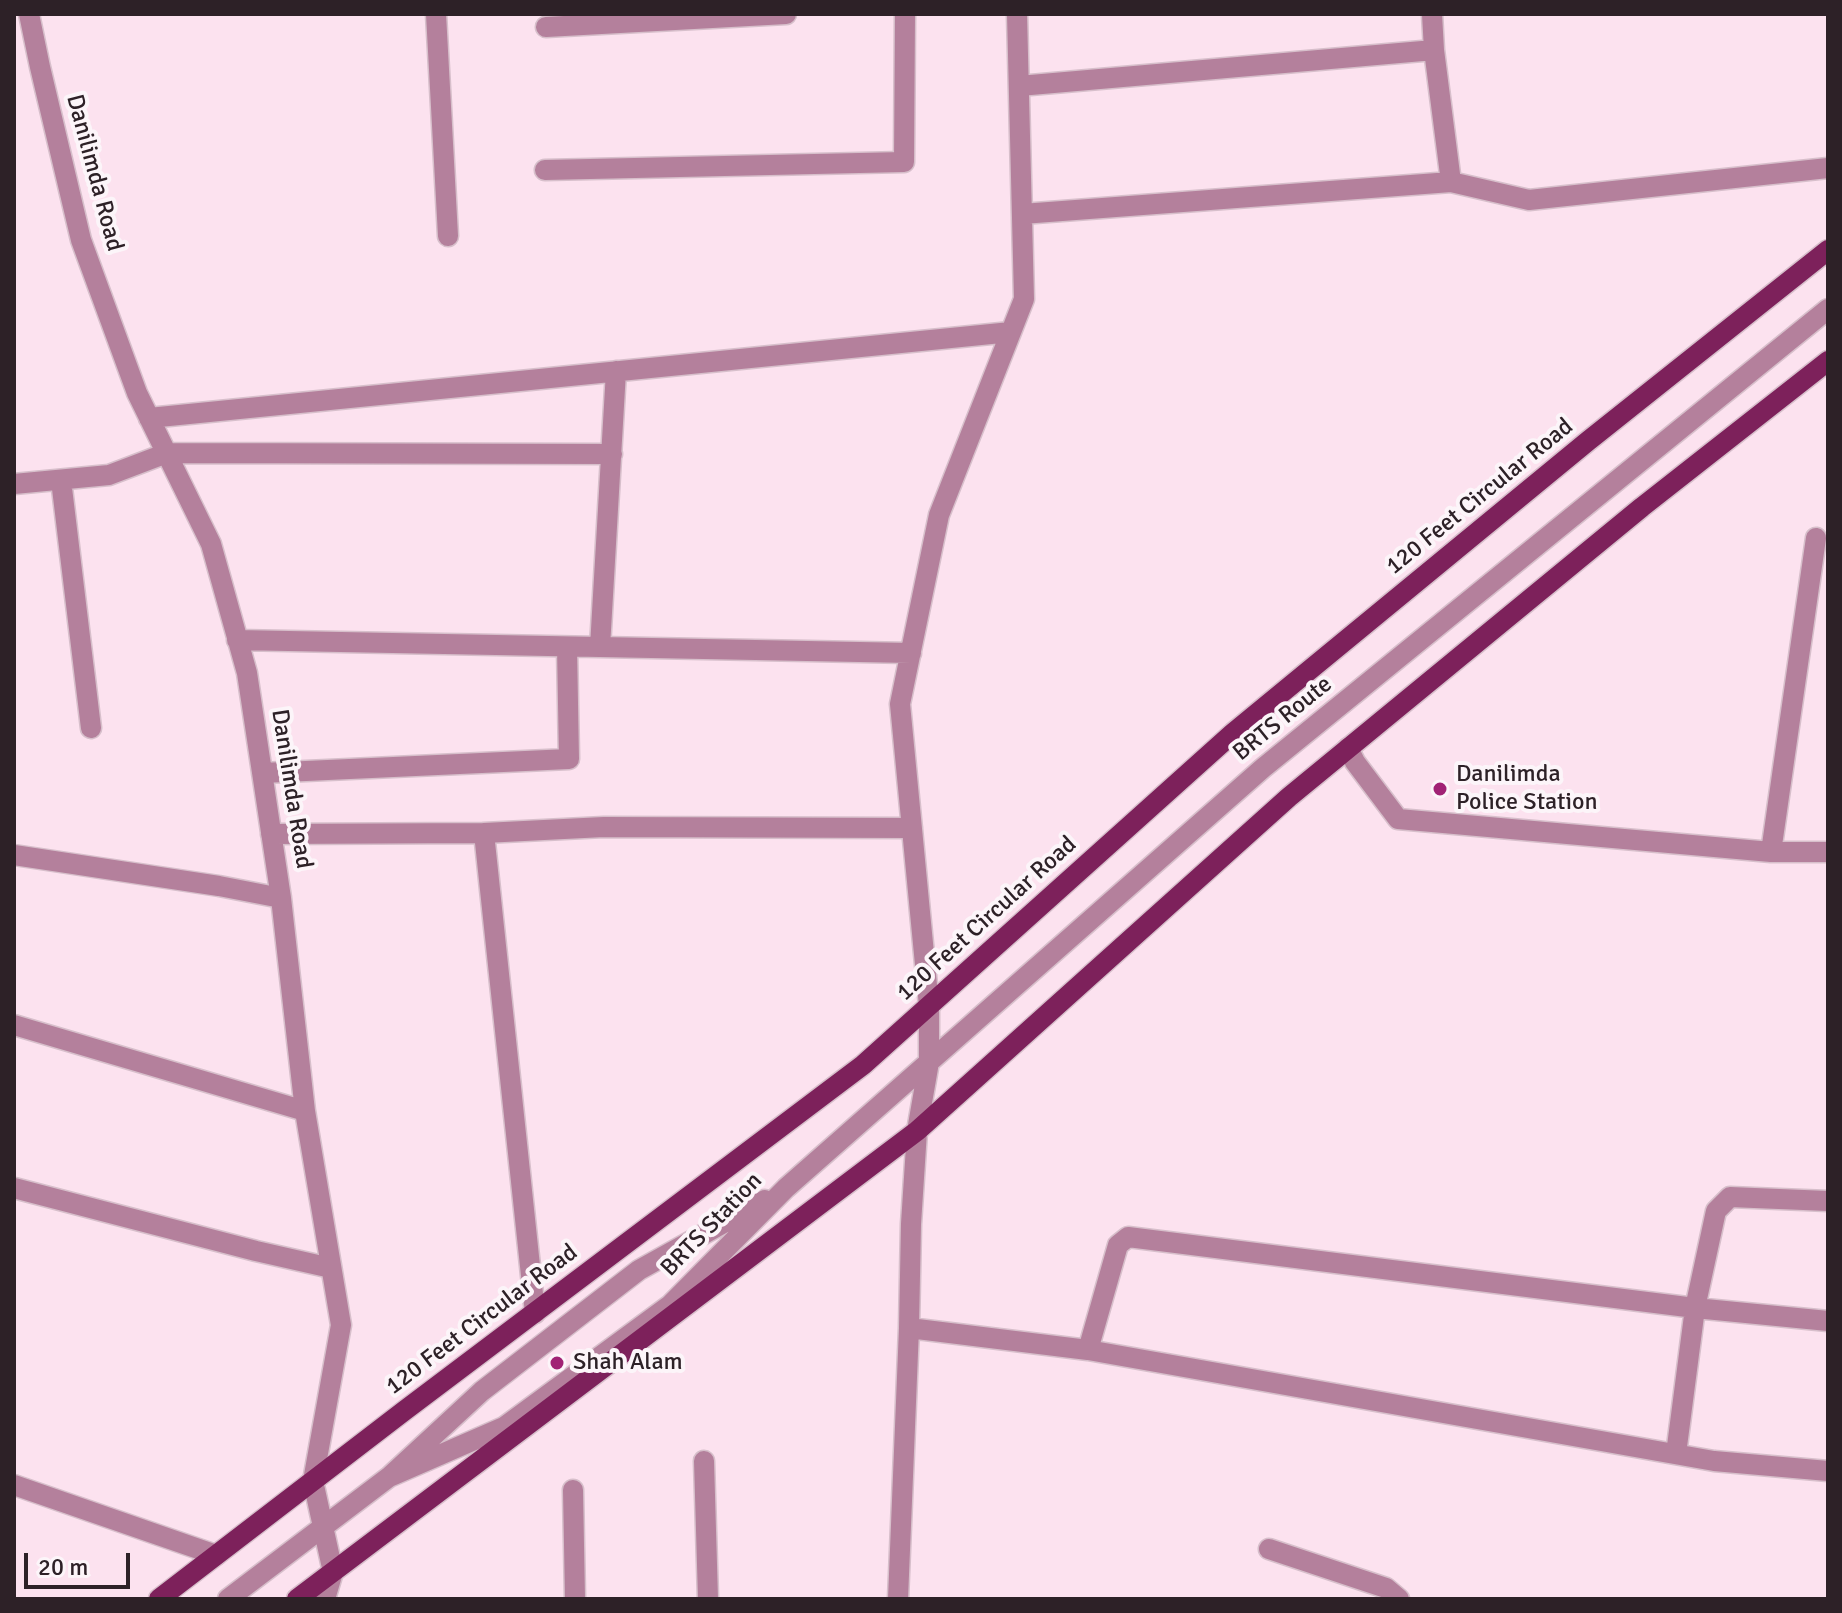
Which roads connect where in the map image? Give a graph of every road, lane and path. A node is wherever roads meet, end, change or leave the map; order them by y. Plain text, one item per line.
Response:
1 (29, 14) edge
2 (436, 14) edge
3 (786, 14) edge
4 (905, 14) edge
5 (1017, 14) edge
6 (1432, 14) edge
7 (546, 27) dead end
8 (1434, 50) junction
9 (1019, 86) junction
10 (1828, 168) edge
11 (545, 170) dead end
12 (1451, 182) junction
13 (1022, 214) junction
14 (448, 236) dead end
15 (1828, 250) edge
16 (1828, 309) edge
17 (1011, 332) junction
18 (1828, 361) edge
19 (616, 371) junction
20 (149, 418) junction
21 (167, 453) junction
22 (612, 454) junction
23 (61, 480) junction
24 (14, 484) edge
25 (1816, 538) dead end
26 (237, 640) junction
27 (567, 647) junction
28 (600, 647) junction
29 (911, 653) junction
30 (91, 728) dead end
31 (1348, 748) junction
32 (262, 773) junction
33 (912, 828) junction
34 (484, 833) junction
35 (271, 834) junction
36 (1771, 852) junction
37 (1828, 852) edge
38 (14, 855) edge
39 (281, 898) junction
40 (929, 1006) junction
41 (14, 1025) edge
42 (929, 1062) junction
43 (305, 1111) junction
44 (917, 1131) junction
45 (14, 1188) edge
46 (786, 1188) junction
47 (1828, 1201) edge
48 (331, 1268) junction
49 (1695, 1308) junction
50 (535, 1313) junction
51 (1828, 1321) edge
52 (909, 1328) junction
53 (1088, 1350) junction
54 (1676, 1454) junction
55 (704, 1461) dead end
56 (1828, 1471) edge
57 (389, 1477) junction
58 (313, 1481) junction
59 (14, 1485) edge
60 (573, 1490) dead end
61 (323, 1527) junction
62 (1269, 1549) dead end
63 (216, 1555) junction
64 (333, 1572) junction
65 (159, 1599) edge
66 (228, 1599) edge
67 (297, 1599) edge
68 (325, 1599) edge
69 (575, 1599) edge
70 (708, 1599) edge
71 (898, 1599) edge
72 (1399, 1599) edge

1 - 20 street, Danilimda Road
2 - 14 street
3 - 7 street
4 - 11 street
5 - 9 street
6 - 8 street
8 - 9 street
8 - 12 street
9 - 13 street
10 - 12 street
12 - 13 street
13 - 17 street
15 - 40 main road, 120 Feet Circular Road
16 - 42 street, BRTS Route
17 - 19 street
17 - 29 street
18 - 31 main road
19 - 20 street
19 - 22 street
20 - 21 street, Danilimda Road
21 - 22 street
21 - 23 street
21 - 26 street, Danilimda Road
22 - 28 street
23 - 24 street
23 - 30 street
25 - 36 street
26 - 27 street
26 - 32 street, Danilimda Road
27 - 28 street
27 - 32 street
28 - 29 street
29 - 33 street
31 - 36 street
31 - 44 main road
32 - 35 street, Danilimda Road
33 - 34 street
33 - 40 street
34 - 35 street
34 - 50 street
35 - 39 street, Danilimda Road
36 - 37 street
38 - 39 street
39 - 43 street, Danilimda Road
40 - 42 street
40 - 50 main road, 120 Feet Circular Road
41 - 43 street
42 - 44 street
42 - 46 street, BRTS Route
43 - 48 street, Danilimda Road
44 - 52 street
44 - 64 main road
45 - 48 street
46 - 57 street, BRTS Station
46 - 57 street, BRTS Station
47 - 49 street
48 - 58 street, Danilimda Road
49 - 51 street
49 - 53 street
49 - 54 street
50 - 58 main road, 120 Feet Circular Road
52 - 53 street
52 - 71 street
53 - 54 street
54 - 56 street
55 - 70 street
57 - 61 street
58 - 61 street, Danilimda Road
58 - 63 main road, 120 Feet Circular Road
59 - 63 street
60 - 69 street
61 - 64 street, Danilimda Road
61 - 66 street
62 - 72 street
63 - 65 main road, 120 Feet Circular Road
64 - 67 main road
64 - 68 street, Danilimda Road

